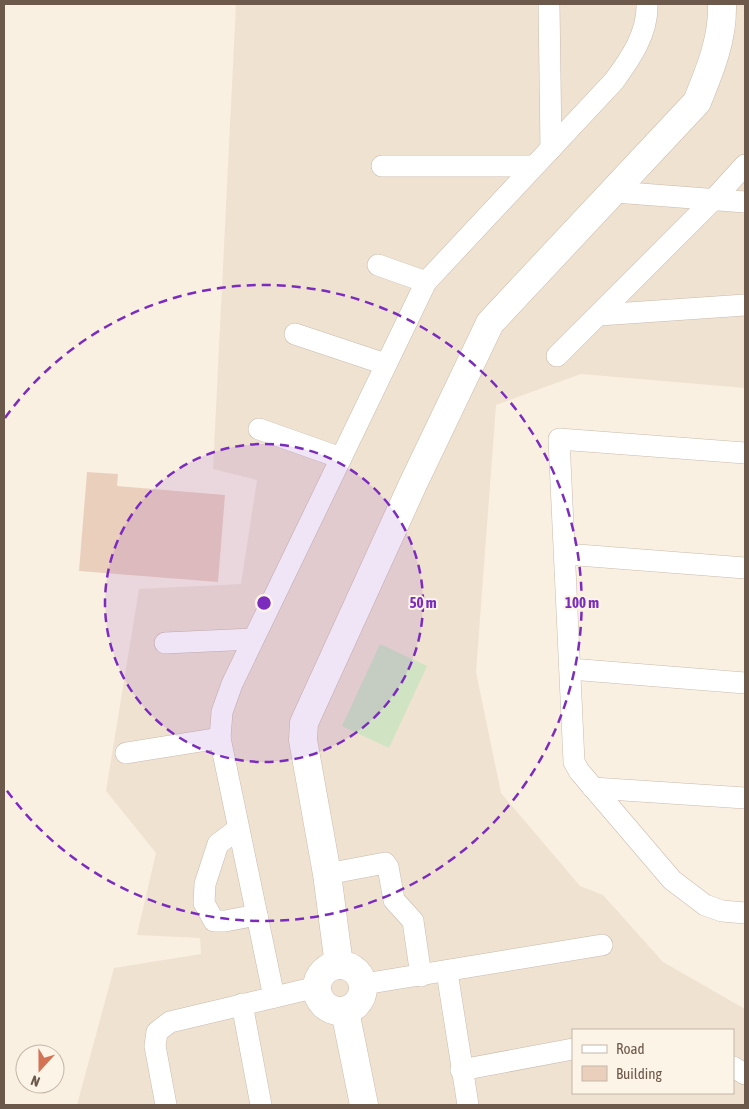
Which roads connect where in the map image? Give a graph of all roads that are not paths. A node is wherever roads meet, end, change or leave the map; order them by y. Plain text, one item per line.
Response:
1 (548, 4) edge
2 (647, 4) edge
3 (722, 4) edge
4 (551, 149) junction
5 (745, 165) edge
6 (382, 166) dead end
7 (534, 166) junction
8 (615, 192) junction
9 (713, 200) junction
10 (745, 202) edge
11 (378, 265) dead end
12 (426, 282) junction
13 (745, 305) edge
14 (598, 316) junction
15 (295, 334) dead end
16 (557, 356) dead end
17 (385, 364) junction
18 (259, 429) dead end
19 (745, 453) edge
20 (341, 458) junction
21 (565, 554) junction
22 (745, 568) edge
23 (253, 639) junction
24 (165, 643) dead end
25 (570, 669) junction
26 (745, 683) edge
27 (220, 738) junction
28 (126, 753) dead end
29 (594, 788) junction
30 (745, 798) edge
31 (238, 829) junction
32 (327, 874) junction
33 (745, 913) edge
34 (257, 915) junction
35 (602, 945) dead end
36 (339, 965) junction
37 (447, 972) junction
38 (421, 976) junction
39 (364, 984) junction
40 (316, 987) junction
41 (274, 997) junction
42 (242, 1004) junction
43 (345, 1012) junction
44 (572, 1049) edge
45 (734, 1068) edge
46 (462, 1070) junction
47 (745, 1074) edge
48 (166, 1105) edge
49 (261, 1105) edge
50 (364, 1105) edge
51 (468, 1105) edge

1 - 4 street
2 - 4 street
3 - 8 street
4 - 7 street
5 - 9 street
6 - 7 street
7 - 12 street
8 - 9 street
8 - 32 street
9 - 10 street
9 - 14 street
11 - 12 street
12 - 17 street
13 - 14 street
14 - 16 street
15 - 17 street
17 - 20 street
18 - 20 street
19 - 21 street
20 - 23 street
21 - 22 street
21 - 25 street
23 - 24 street
23 - 27 street
25 - 26 street
25 - 29 street
27 - 28 street
27 - 31 street
29 - 30 street
29 - 33 street
31 - 34 street
31 - 34 street
32 - 36 street
32 - 38 street
34 - 41 street
35 - 37 street
36 - 39 street
36 - 40 street
37 - 38 street
37 - 46 street
38 - 39 street
39 - 43 street
40 - 41 street
40 - 43 street
41 - 42 street
42 - 48 street
42 - 49 street
43 - 50 street
44 - 46 street
45 - 47 street
46 - 51 street

